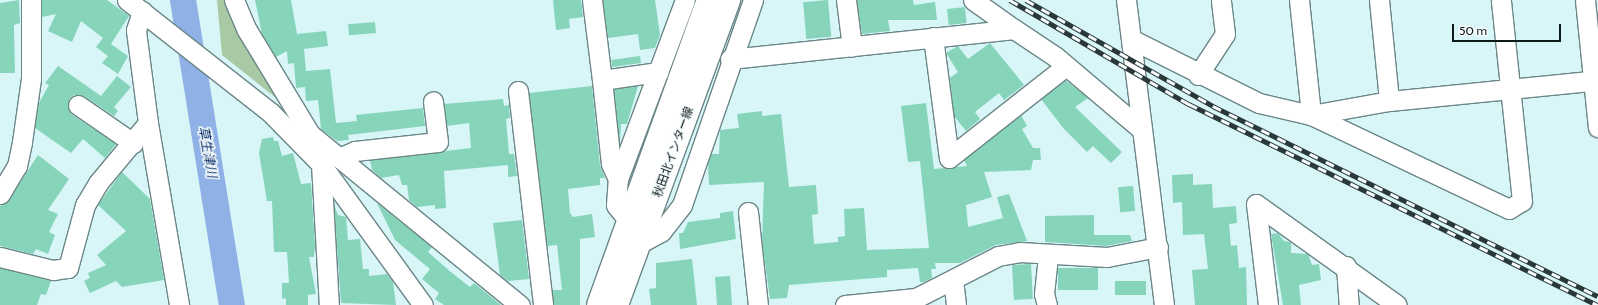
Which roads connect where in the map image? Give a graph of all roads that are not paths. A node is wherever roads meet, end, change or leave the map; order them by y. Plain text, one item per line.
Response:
1 (31, 0) edge
2 (127, 0) edge
3 (234, 0) edge
4 (592, 0) edge
5 (685, 0) edge
6 (708, 0) edge
7 (729, 0) edge
8 (754, 0) edge
9 (846, 0) edge
10 (973, 0) edge
11 (1126, 0) edge
12 (1221, 0) edge
13 (1299, 0) edge
14 (1380, 0) edge
15 (1501, 0) edge
16 (1585, 0) edge
17 (144, 13) junction
18 (1014, 29) junction
19 (933, 37) junction
20 (1131, 39) junction
21 (852, 46) junction
22 (730, 59) junction
23 (1066, 66) junction
24 (658, 72) junction
25 (1198, 75) junction
26 (602, 80) junction
27 (1596, 80) edge
28 (1510, 88) junction
29 (518, 91) dead end
30 (433, 101) dead end
31 (1389, 101) junction
32 (78, 105) dead end
33 (1311, 115) junction
34 (148, 123) junction
35 (1598, 127) edge
36 (1142, 130) junction
37 (310, 134) junction
38 (133, 143) junction
39 (339, 158) junction
40 (316, 159) junction
41 (618, 179) junction
42 (0, 194) edge
43 (748, 212) dead end
44 (628, 220) junction
45 (640, 243) junction
46 (1158, 247) junction
47 (1048, 256) junction
48 (0, 257) edge
49 (1346, 266) junction
50 (954, 280) junction
51 (179, 305) edge
52 (329, 305) edge
53 (423, 305) edge
54 (520, 305) edge
55 (543, 305) edge
56 (598, 305) edge
57 (618, 305) edge
58 (758, 305) edge
59 (846, 305) edge
60 (956, 305) edge
61 (1048, 305) edge
62 (1164, 305) edge
63 (1268, 305) edge
64 (1349, 305) edge
65 (1397, 305) edge

1 - 42 street
2 - 17 street
3 - 37 street
4 - 26 street
5 - 24 street
6 - 44 main road, 秋田北インター線
7 - 45 main road, 秋田北インター線
8 - 22 street
9 - 21 street
10 - 18 street
11 - 20 street
12 - 25 street
13 - 33 street
14 - 31 street
15 - 28 street
16 - 27 street
17 - 34 street
17 - 40 street
18 - 19 street
18 - 23 street
19 - 21 street
19 - 23 street
20 - 25 street
20 - 36 street
21 - 22 street
22 - 45 street
23 - 36 street
24 - 26 street
24 - 41 street
25 - 33 street
26 - 41 street
27 - 28 street
27 - 35 street
28 - 31 street
28 - 33 street
29 - 55 street
30 - 39 street
31 - 33 street
32 - 38 street
34 - 38 street
34 - 51 street
36 - 46 street
37 - 39 street
37 - 40 street
38 - 48 street
39 - 54 street
40 - 52 street
40 - 53 street
41 - 44 street
43 - 58 street
44 - 56 main road, 秋田北インター線
45 - 57 main road, 秋田北インター線
46 - 47 street
46 - 62 street
47 - 50 street
47 - 61 street
49 - 63 street
49 - 64 street
49 - 65 street
50 - 59 street
50 - 60 street

